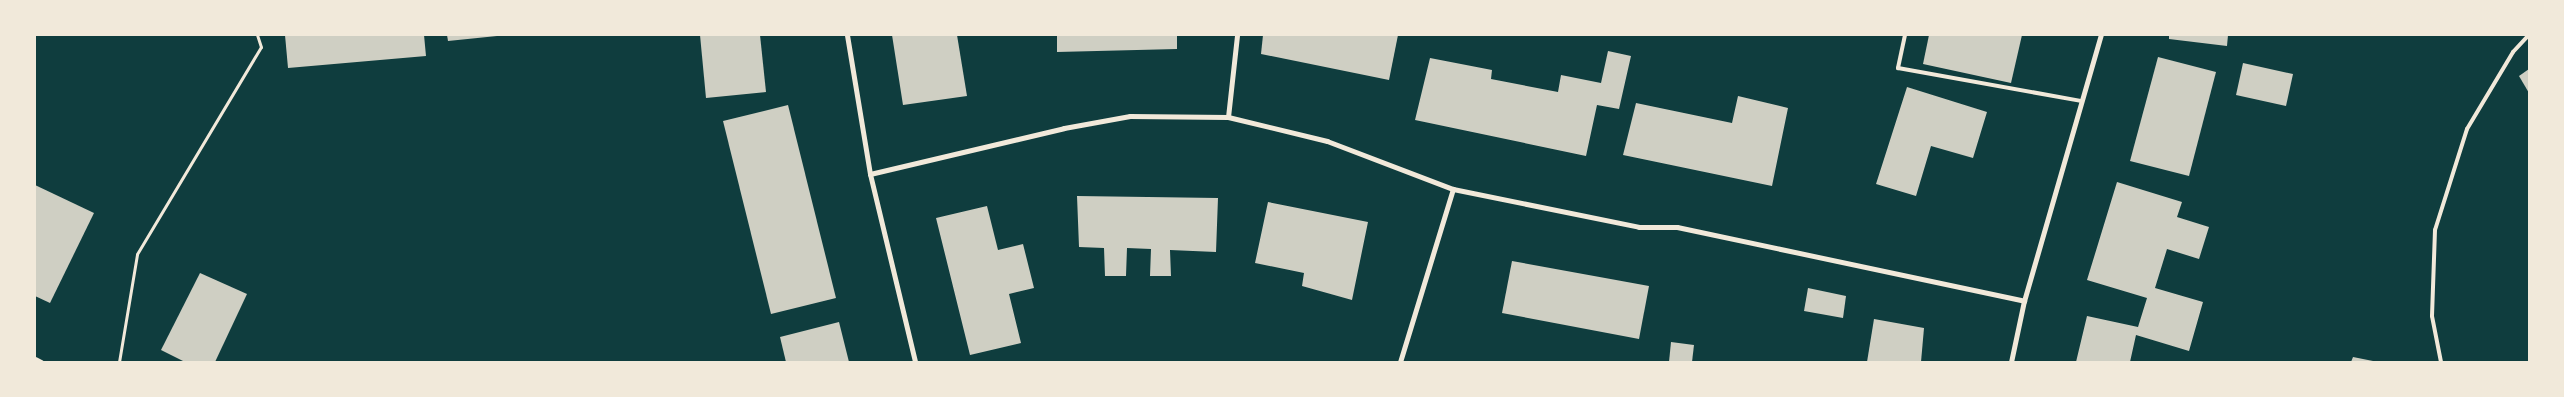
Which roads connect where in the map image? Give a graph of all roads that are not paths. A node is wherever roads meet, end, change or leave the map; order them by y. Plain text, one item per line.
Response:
1 (847, 35) edge
2 (1237, 35) edge
3 (1906, 35) edge
4 (2101, 35) edge
5 (2529, 35) edge
6 (2082, 101) junction
7 (1228, 117) junction
8 (870, 174) junction
9 (1452, 189) junction
10 (2024, 301) junction
11 (35, 359) edge
12 (41, 362) edge
13 (915, 362) edge
14 (1400, 362) edge
15 (2011, 362) edge
16 (2441, 362) edge

1 - 8 street
2 - 7 street
3 - 6 lane
4 - 6 street
5 - 16 lane
6 - 10 street
7 - 8 street
7 - 9 street
8 - 13 street
9 - 10 street
9 - 14 street
10 - 15 street
11 - 12 street

